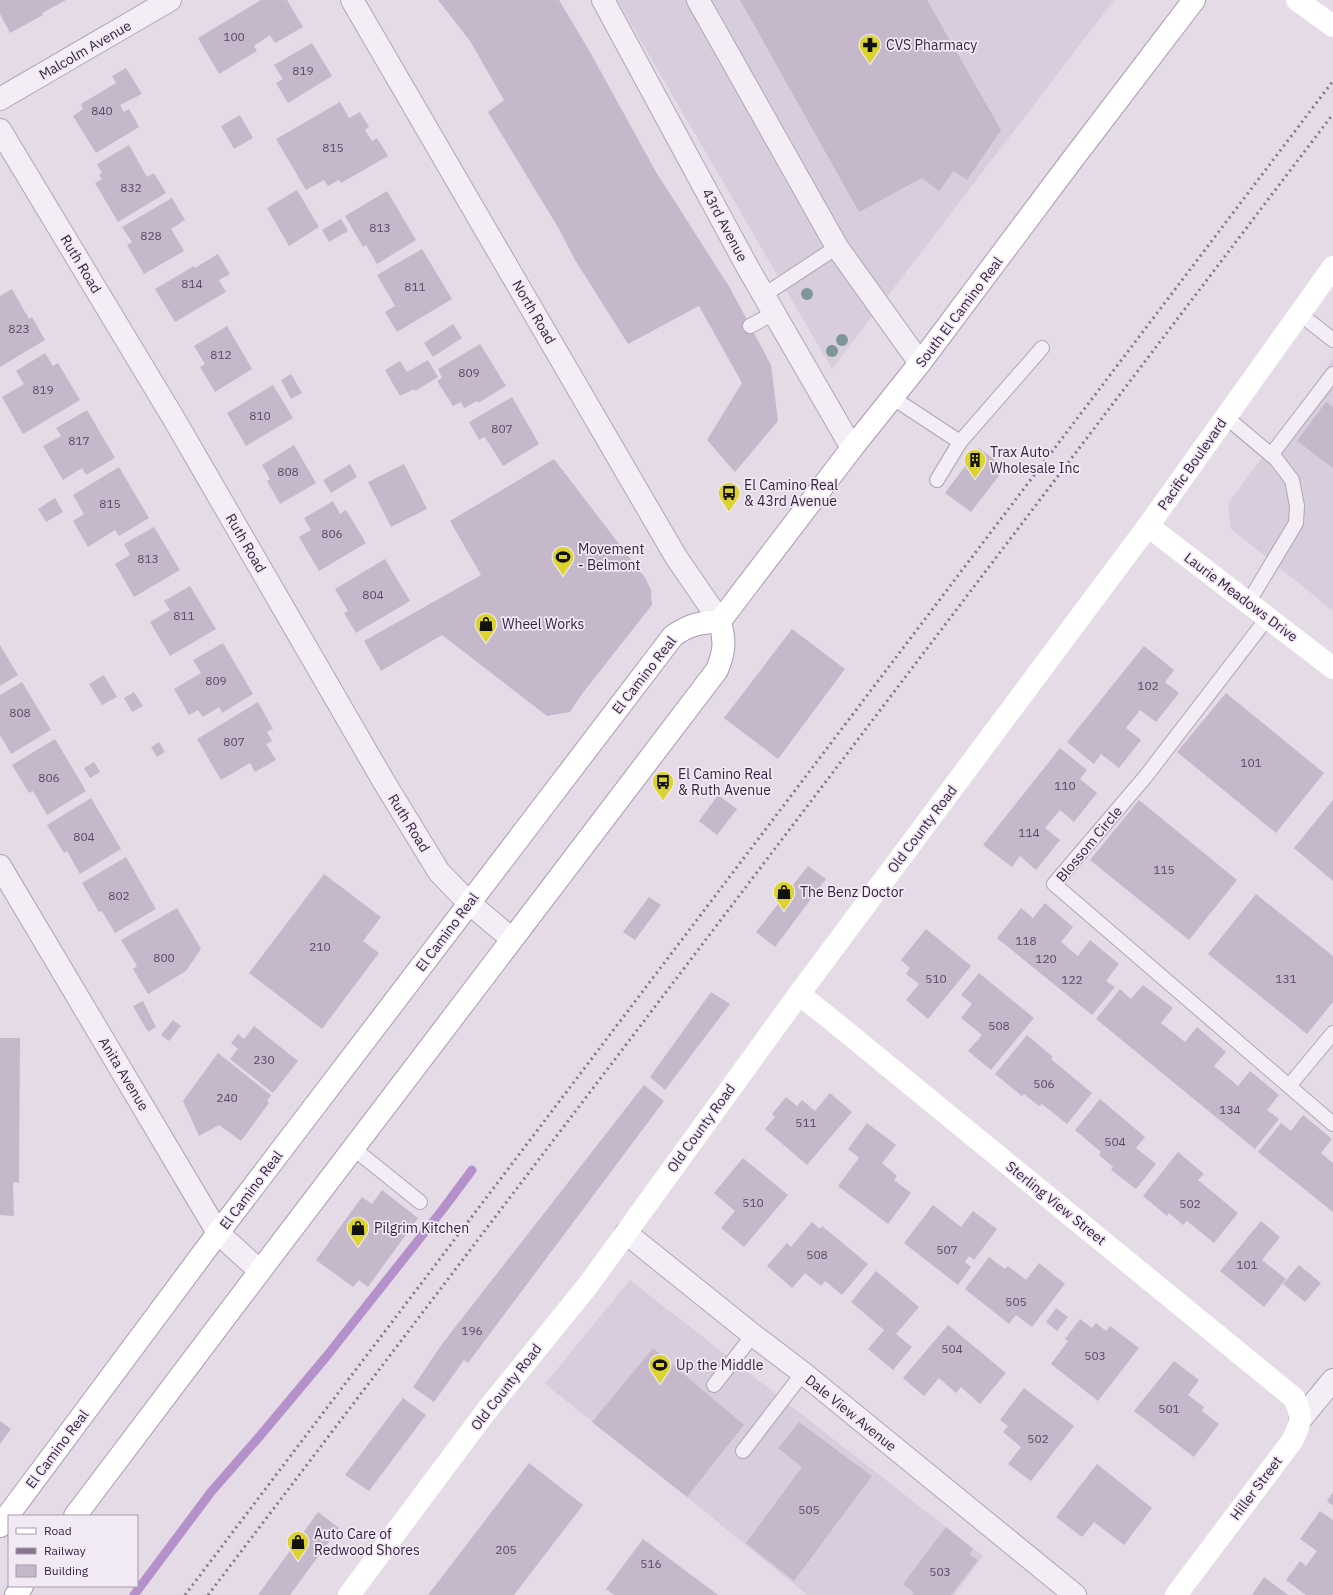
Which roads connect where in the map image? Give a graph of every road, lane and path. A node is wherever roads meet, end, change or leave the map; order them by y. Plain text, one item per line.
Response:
1 (170, 0) edge
2 (352, 0) edge
3 (604, 0) edge
4 (698, 0) edge
5 (1194, 0) edge
6 (1298, 0) edge
7 (1333, 26) edge
8 (0, 99) edge
9 (0, 130) edge
10 (837, 247) junction
11 (1333, 267) edge
12 (769, 304) junction
13 (1300, 314) junction
14 (750, 326) dead end
15 (1333, 340) edge
16 (1042, 348) dead end
17 (920, 363) junction
18 (1333, 374) edge
19 (893, 398) junction
20 (1226, 417) junction
21 (960, 442) junction
22 (852, 448) junction
23 (1271, 455) junction
24 (937, 480) dead end
25 (1148, 526) junction
26 (1248, 603) junction
27 (1268, 617) junction
28 (720, 621) junction
29 (1049, 659) joint
30 (1333, 668) edge
31 (0, 866) edge
32 (469, 903) junction
33 (512, 939) junction
34 (799, 994) junction
35 (1333, 1033) edge
36 (1289, 1086) junction
37 (1333, 1124) edge
38 (353, 1148) junction
39 (420, 1202) dead end
40 (218, 1233) junction
41 (626, 1233) junction
42 (260, 1271) junction
43 (753, 1335) junction
44 (803, 1373) junction
45 (1333, 1380) edge
46 (714, 1385) dead end
47 (1300, 1420) junction
48 (743, 1451) dead end
49 (8, 1515) edge
50 (8, 1515) edge
51 (77, 1515) edge
52 (0, 1526) edge
53 (349, 1595) edge
54 (1075, 1595) edge
55 (1176, 1595) edge

1 - 8 street, Malcolm Avenue
2 - 28 street, North Road
3 - 12 street, 43rd Avenue
4 - 10 street
5 - 17 main road, South El Camino Real
6 - 7 main road
9 - 32 street, Ruth Road
10 - 12 lane
10 - 17 street
11 - 13 main road, Pacific Boulevard
12 - 14 lane
12 - 22 street, 43rd Avenue
13 - 15 lane
13 - 20 main road, Pacific Boulevard
16 - 21 lane
17 - 19 main road, South El Camino Real
18 - 23 lane
19 - 21 lane
19 - 22 main road, South El Camino Real
20 - 23 lane
20 - 25 main road, Pacific Boulevard
21 - 24 lane
22 - 28 main road, South El Camino Real
23 - 26 lane
25 - 26 main road, Laurie Meadows Drive
25 - 29 main road, Pacific Boulevard
26 - 27 main road, Laurie Meadows Drive
27 - 30 main road, Laurie Meadows Drive
27 - 36 lane, Blossom Circle
28 - 32 main road, El Camino Real
28 - 33 main road
29 - 34 main road, Old County Road
31 - 40 street, Anita Avenue
32 - 33 street, Ruth Road
32 - 40 main road, El Camino Real
33 - 38 main road
34 - 41 main road, Old County Road
34 - 47 main road, Sterling View Street
35 - 36 lane
36 - 37 lane, Blossom Circle
38 - 39 lane
38 - 42 main road
40 - 42 street, Anita Avenue
40 - 49 main road, El Camino Real
41 - 43 street, Dale View Avenue
41 - 53 main road, Old County Road
42 - 51 main road
43 - 44 street, Dale View Avenue
43 - 46 lane
44 - 48 lane
44 - 54 street, Dale View Avenue
45 - 47 street, Hiller Street
47 - 55 main road, Hiller Street
50 - 52 main road, El Camino Real

